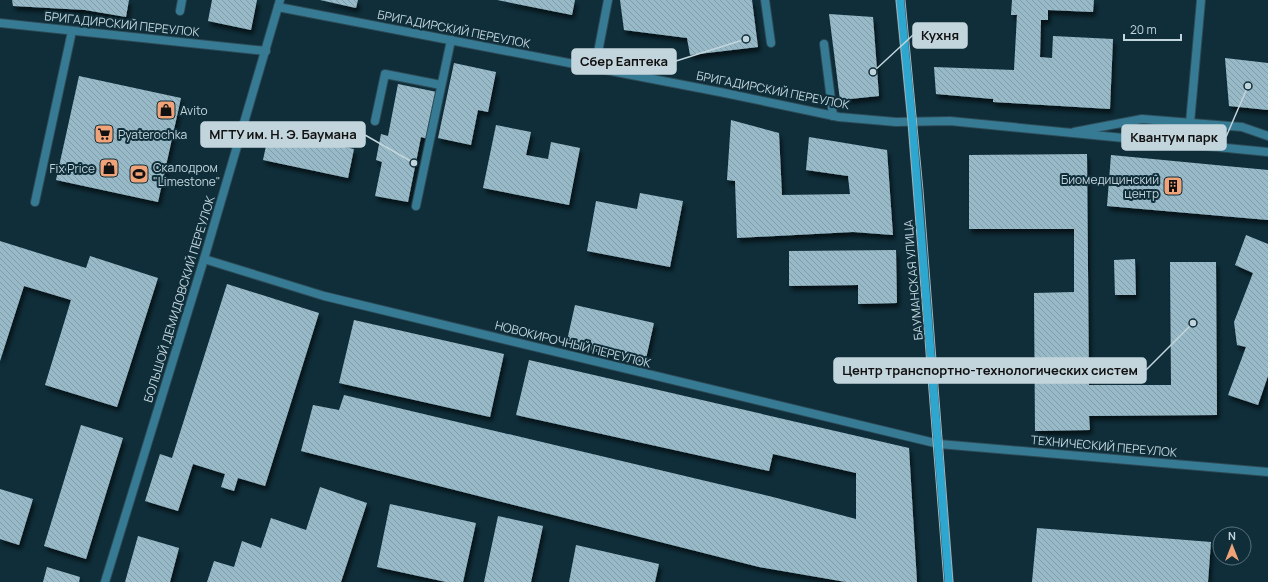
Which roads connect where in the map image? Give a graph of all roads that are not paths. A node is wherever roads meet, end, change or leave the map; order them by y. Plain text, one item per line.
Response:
1 (182, 0) edge
2 (608, 0) edge
3 (765, 0) edge
4 (900, 0) edge
5 (1201, 0) edge
6 (279, 4) edge
7 (180, 11) dead end
8 (0, 23) edge
9 (72, 31) junction
10 (451, 40) junction
11 (771, 43) dead end
12 (824, 44) dead end
13 (266, 51) junction
14 (595, 68) junction
15 (442, 85) junction
16 (833, 116) junction
17 (375, 121) dead end
18 (912, 122) junction
19 (1190, 123) junction
20 (1068, 133) junction
21 (1268, 136) edge
22 (1268, 152) edge
23 (35, 202) dead end
24 (416, 206) dead end
25 (204, 259) junction
26 (939, 444) junction
27 (1268, 472) edge
28 (105, 582) edge
29 (948, 582) edge

1 - 7 street
2 - 14 street
3 - 11 street
4 - 18 street, БАУМАНСКАЯ УЛИЦА
5 - 19 street
6 - 10 street, БРИГАДИРСКИЙ ПЕРЕУЛОК
6 - 13 street, БОЛЬШОЙ ДЕМИДОВСКИЙ ПЕРЕУЛОК
8 - 9 street, БРИГАДИРСКИЙ ПЕРЕУЛОК
9 - 13 street, БРИГАДИРСКИЙ ПЕРЕУЛОК
9 - 23 street
10 - 14 street, БРИГАДИРСКИЙ ПЕРЕУЛОК
10 - 15 street
12 - 16 street
13 - 25 street, БОЛЬШОЙ ДЕМИДОВСКИЙ ПЕРЕУЛОК
14 - 16 street, БРИГАДИРСКИЙ ПЕРЕУЛОК
15 - 17 street
15 - 24 street
16 - 18 street, БРИГАДИРСКИЙ ПЕРЕУЛОК
18 - 20 street, БРИГАДИРСКИЙ ПЕРЕУЛОК
18 - 26 street, БАУМАНСКАЯ УЛИЦА
19 - 20 street
19 - 21 street
20 - 22 street, БРИГАДИРСКИЙ ПЕРЕУЛОК
25 - 26 street, НОВОКИРОЧНЫЙ ПЕРЕУЛОК
25 - 28 street, БОЛЬШОЙ ДЕМИДОВСКИЙ ПЕРЕУЛОК
26 - 27 street, ТЕХНИЧЕСКИЙ ПЕРЕУЛОК
26 - 29 street, БАУМАНСКАЯ УЛИЦА

